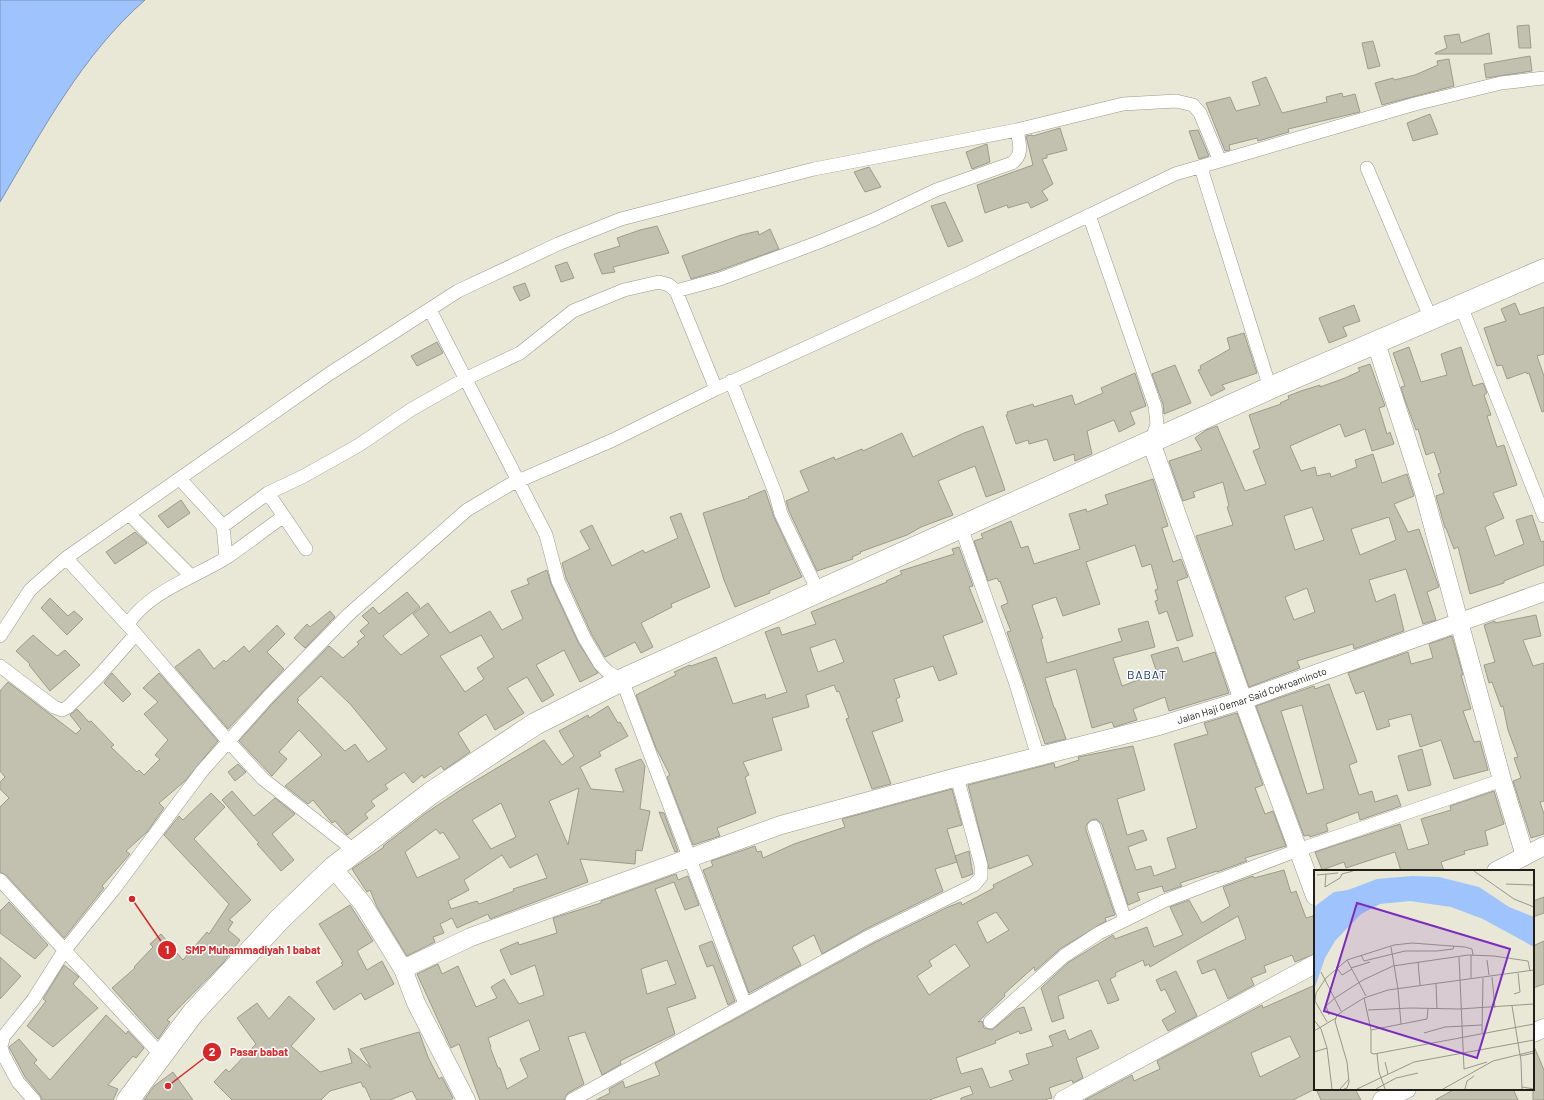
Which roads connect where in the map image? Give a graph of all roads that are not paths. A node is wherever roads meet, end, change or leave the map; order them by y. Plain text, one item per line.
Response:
1 (1544, 78) edge
2 (1017, 130) junction
3 (1220, 161) junction
4 (1200, 168) junction
5 (1367, 168) dead end
6 (1089, 215) junction
7 (1544, 270) edge
8 (676, 291) junction
9 (1461, 306) junction
10 (430, 310) junction
11 (1431, 319) junction
12 (1376, 343) junction
13 (465, 379) junction
14 (731, 381) junction
15 (716, 388) junction
16 (1270, 388) junction
17 (1151, 442) junction
18 (180, 479) junction
19 (518, 481) junction
20 (268, 493) junction
21 (129, 514) junction
22 (1544, 516) edge
23 (283, 517) junction
24 (223, 526) junction
25 (962, 527) junction
26 (306, 549) dead end
27 (66, 558) junction
28 (226, 558) junction
29 (191, 576) junction
30 (818, 591) junction
31 (1544, 592) edge
32 (1460, 622) junction
33 (132, 629) junction
34 (0, 636) edge
35 (0, 666) edge
36 (622, 680) junction
37 (1242, 700) junction
38 (228, 741) junction
39 (1038, 757) junction
40 (957, 777) junction
41 (1502, 780) junction
42 (1094, 827) dead end
43 (1544, 846) edge
44 (1298, 850) junction
45 (355, 851) junction
46 (1525, 856) junction
47 (689, 858) junction
48 (333, 868) junction
49 (1498, 870) edge
50 (0, 880) edge
51 (1314, 893) edge
52 (1125, 920) junction
53 (64, 951) junction
54 (1314, 965) edge
55 (403, 969) junction
56 (746, 1004) junction
57 (990, 1022) dead end
58 (1544, 1028) edge
59 (1534, 1033) edge
60 (2, 1034) edge
61 (161, 1055) junction
62 (34, 1100) edge
63 (128, 1100) edge
64 (466, 1100) edge
65 (572, 1100) edge
66 (1063, 1100) edge

1 - 3 street
2 - 3 street
2 - 8 street
2 - 10 street
3 - 4 street
4 - 6 street
4 - 16 street
5 - 11 street
6 - 14 street
6 - 17 street
7 - 9 highway
8 - 13 street
8 - 15 street
9 - 11 highway
9 - 22 street
10 - 13 street
10 - 18 street
11 - 12 highway
12 - 16 highway
12 - 32 street
13 - 19 street
13 - 20 street
14 - 15 street
14 - 30 street
15 - 19 street
16 - 17 highway
17 - 25 highway
17 - 37 street
18 - 21 street
18 - 24 street
19 - 36 street
19 - 38 street
20 - 23 street
20 - 24 street
21 - 27 street
21 - 29 street
23 - 26 street
23 - 28 street
24 - 28 street
25 - 30 highway
25 - 39 street
27 - 33 street
27 - 34 street
28 - 29 street
29 - 33 street
30 - 36 highway
31 - 32 street, Jalan Haji Oemar Said Cokroaminoto
32 - 37 street, Jalan Haji Oemar Said Cokroaminoto
32 - 41 street
33 - 35 street
33 - 38 street
36 - 45 highway
36 - 47 street
37 - 39 street, Jalan Haji Oemar Said Cokroaminoto
37 - 44 street
38 - 45 street
38 - 53 street
39 - 40 street, Jalan Haji Oemar Said Cokroaminoto
40 - 47 street, Jalan Haji Oemar Said Cokroaminoto
40 - 56 street
41 - 44 street
41 - 46 street
42 - 52 street
43 - 46 street
44 - 51 street
44 - 52 street
45 - 48 highway
46 - 49 street
47 - 55 street, Jalan Haji Oemar Said Cokroaminoto
47 - 56 street
48 - 55 street
48 - 61 highway
50 - 53 street
52 - 57 street
53 - 60 street
53 - 61 street
54 - 66 street
55 - 64 street
56 - 65 street
58 - 59 street
60 - 62 street
61 - 63 highway

